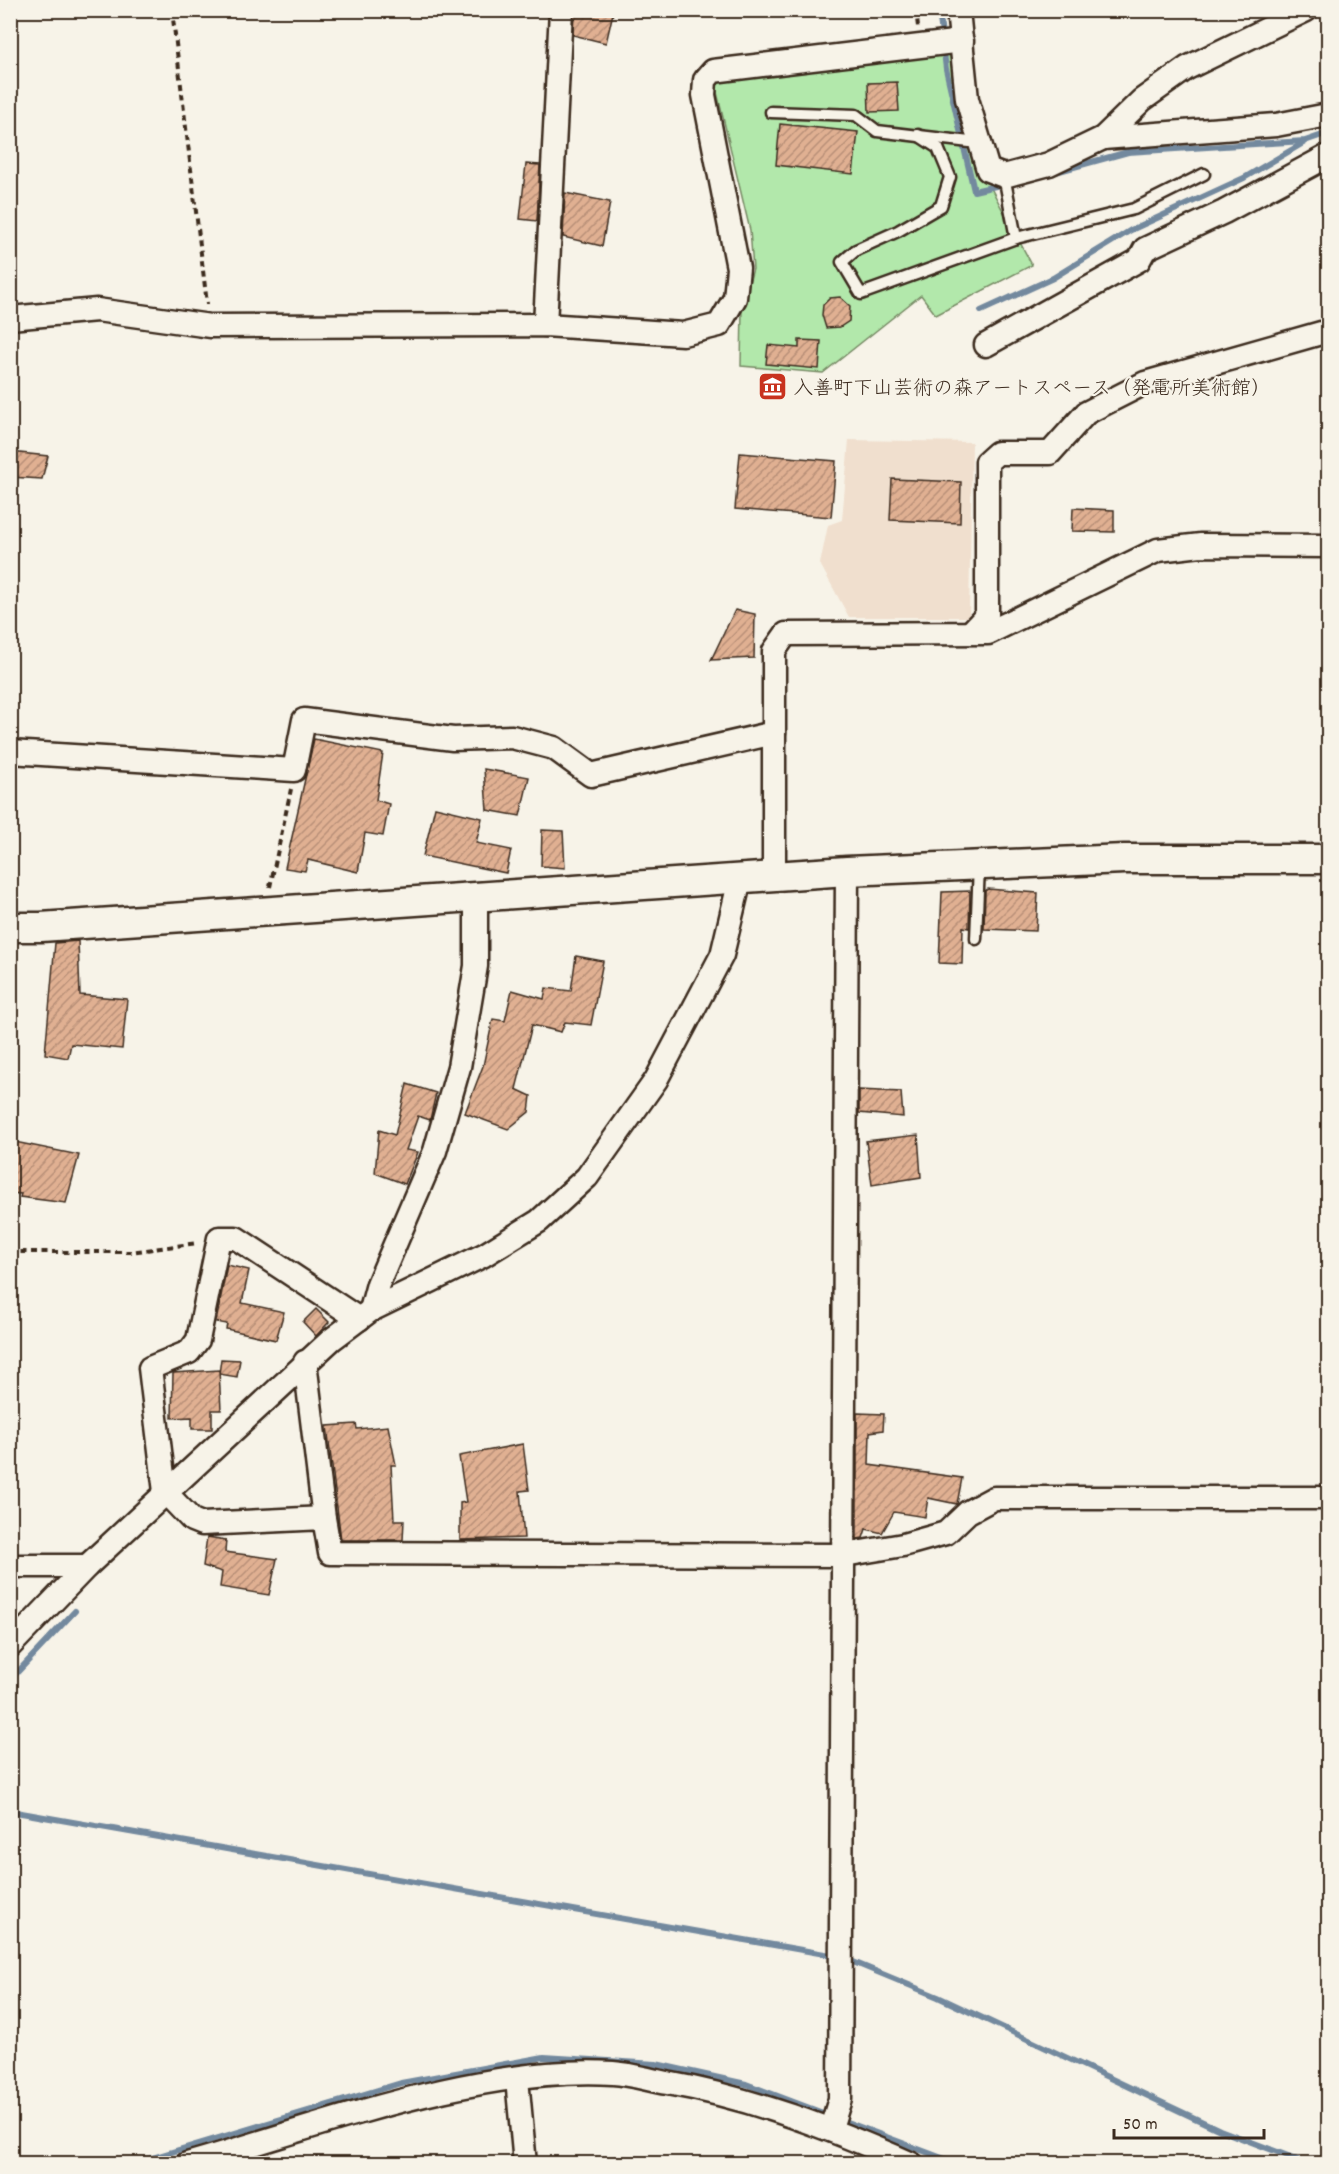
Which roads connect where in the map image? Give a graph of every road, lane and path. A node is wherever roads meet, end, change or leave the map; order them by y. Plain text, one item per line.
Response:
1 (172, 10) edge
2 (561, 10) edge
3 (958, 10) edge
4 (1306, 10) edge
5 (962, 41) junction
6 (771, 112) dead end
7 (1329, 115) edge
8 (918, 135) junction
9 (1103, 138) junction
10 (978, 143) junction
11 (1329, 156) edge
12 (1204, 174) dead end
13 (1004, 176) junction
14 (1016, 238) junction
15 (10, 318) edge
16 (546, 325) junction
17 (210, 326) junction
18 (1329, 331) edge
19 (986, 345) dead end
20 (1329, 546) edge
21 (972, 632) junction
22 (774, 733) junction
23 (10, 752) edge
24 (294, 770) junction
25 (1329, 860) edge
26 (979, 865) junction
27 (847, 871) junction
28 (774, 876) junction
29 (740, 879) junction
30 (476, 897) junction
31 (265, 912) junction
32 (10, 927) edge
33 (976, 939) dead end
34 (219, 1238) junction
35 (10, 1252) edge
36 (365, 1315) junction
37 (304, 1362) junction
38 (165, 1492) junction
39 (1329, 1498) edge
40 (324, 1518) junction
41 (844, 1555) junction
42 (10, 1566) edge
43 (87, 1566) junction
44 (10, 1647) edge
45 (517, 2079) junction
46 (831, 2128) junction
47 (187, 2163) edge
48 (525, 2163) edge
49 (912, 2163) edge

1 - 17 path
2 - 16 street
3 - 5 street
4 - 9 street
5 - 10 street
5 - 16 street
6 - 8 lane
7 - 9 street
8 - 10 lane
8 - 14 lane
9 - 13 street
10 - 13 street
11 - 19 street
12 - 14 lane
13 - 14 lane
15 - 17 street
16 - 17 street
18 - 21 street
20 - 21 street
21 - 22 street
22 - 24 street
22 - 28 street
23 - 24 street
24 - 31 path
25 - 26 street
26 - 27 street
26 - 33 lane
27 - 28 street
27 - 41 street
28 - 29 street
29 - 30 street
29 - 36 street
30 - 31 street
30 - 36 street
31 - 32 street
34 - 35 path
34 - 36 street
34 - 38 street
36 - 37 street
37 - 38 street
37 - 40 street
38 - 40 street
38 - 43 street
39 - 41 street
40 - 41 street
41 - 46 street
42 - 43 street
43 - 44 street
45 - 46 street
45 - 47 street
45 - 48 street
46 - 49 street

